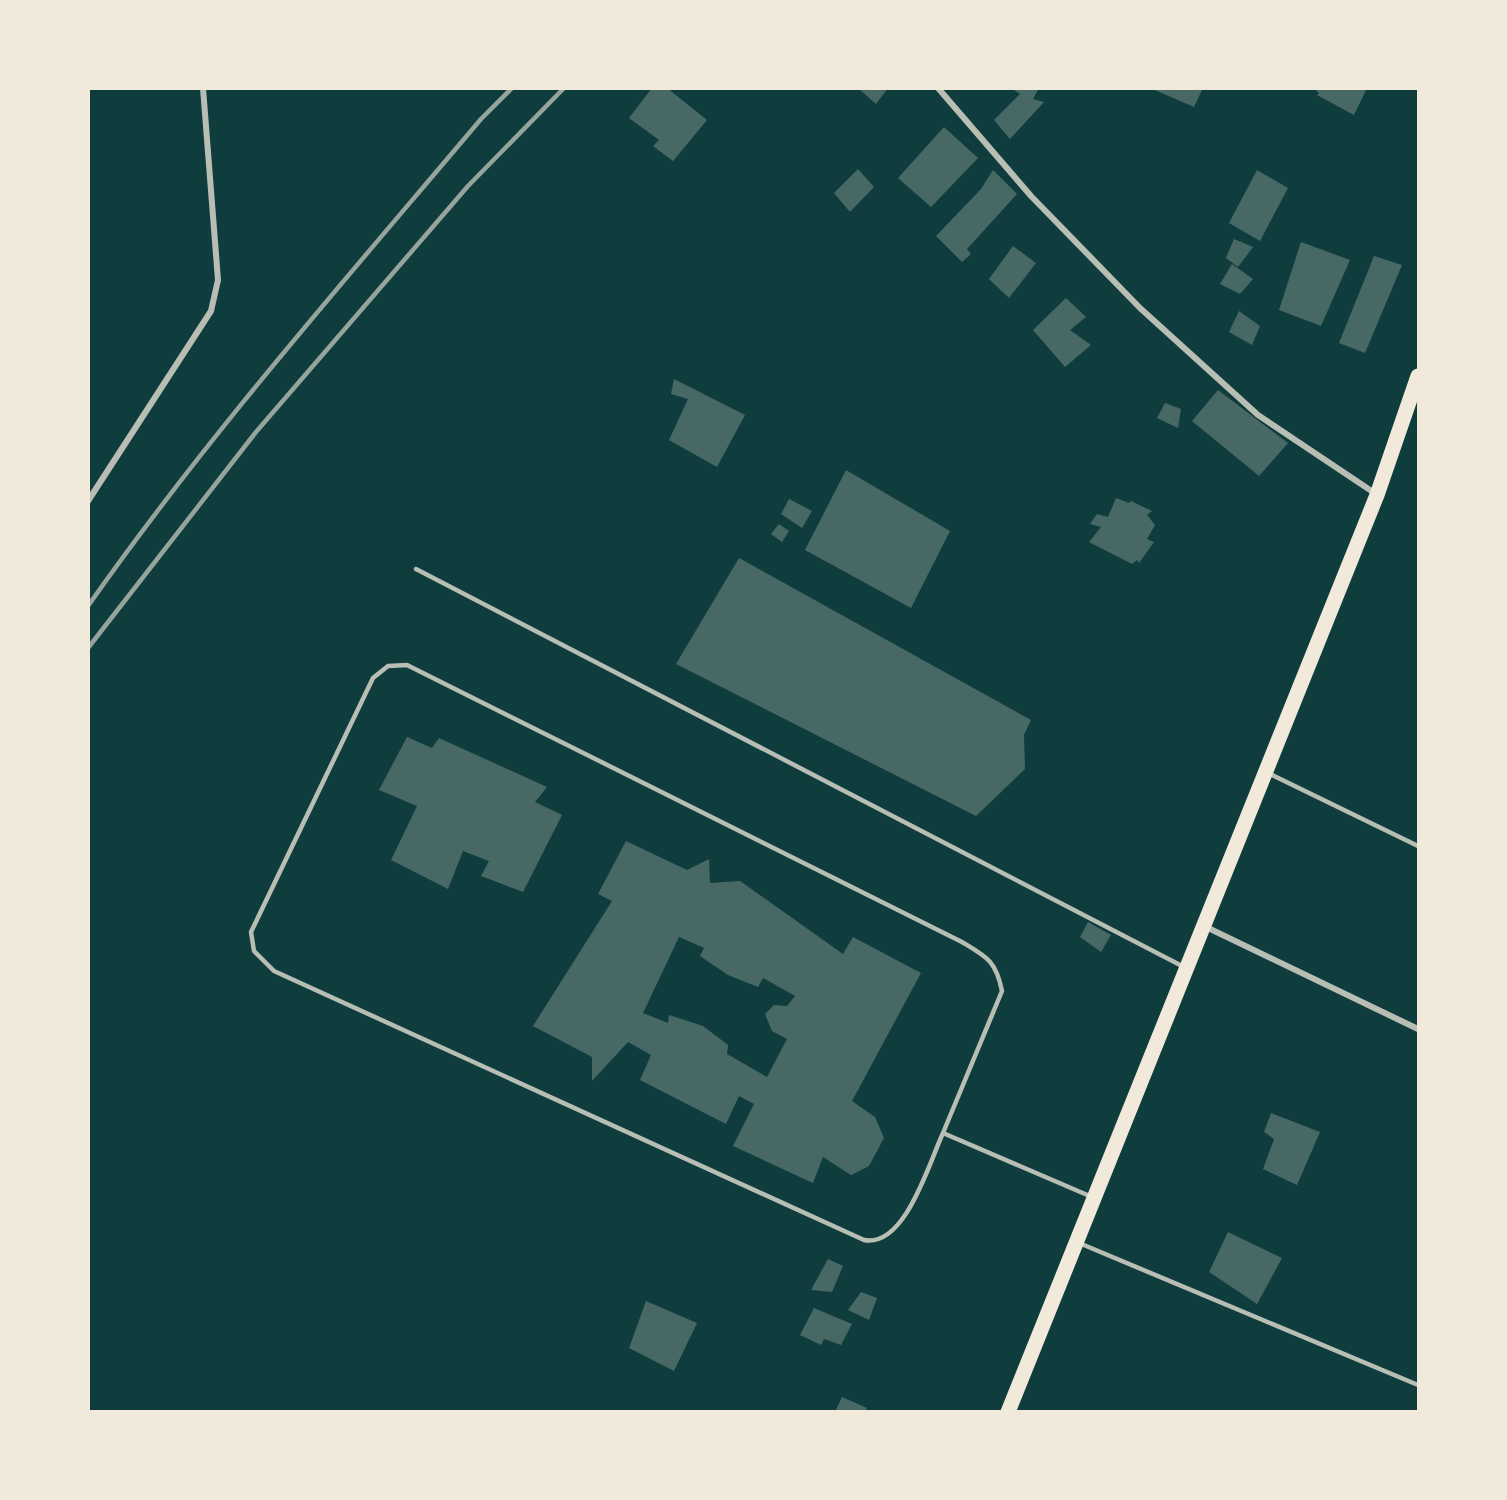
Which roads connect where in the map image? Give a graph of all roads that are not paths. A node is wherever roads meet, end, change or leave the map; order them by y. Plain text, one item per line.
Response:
1 (203, 88) edge
2 (938, 88) edge
3 (1419, 376) edge
4 (1377, 495) junction
5 (88, 501) edge
6 (416, 569) dead end
7 (1265, 772) junction
8 (1419, 846) edge
9 (1203, 926) junction
10 (1187, 968) junction
11 (1419, 1029) edge
12 (943, 1133) junction
13 (1094, 1198) junction
14 (1076, 1242) junction
15 (1419, 1385) edge
16 (1008, 1412) edge

1 - 5 street
2 - 4 street
3 - 4 main road
4 - 7 main road
6 - 10 lane
7 - 8 lane
7 - 9 main road
9 - 10 main road
9 - 11 street
10 - 13 main road
12 - 12 lane
12 - 13 lane
13 - 14 main road
14 - 15 lane
14 - 16 main road

